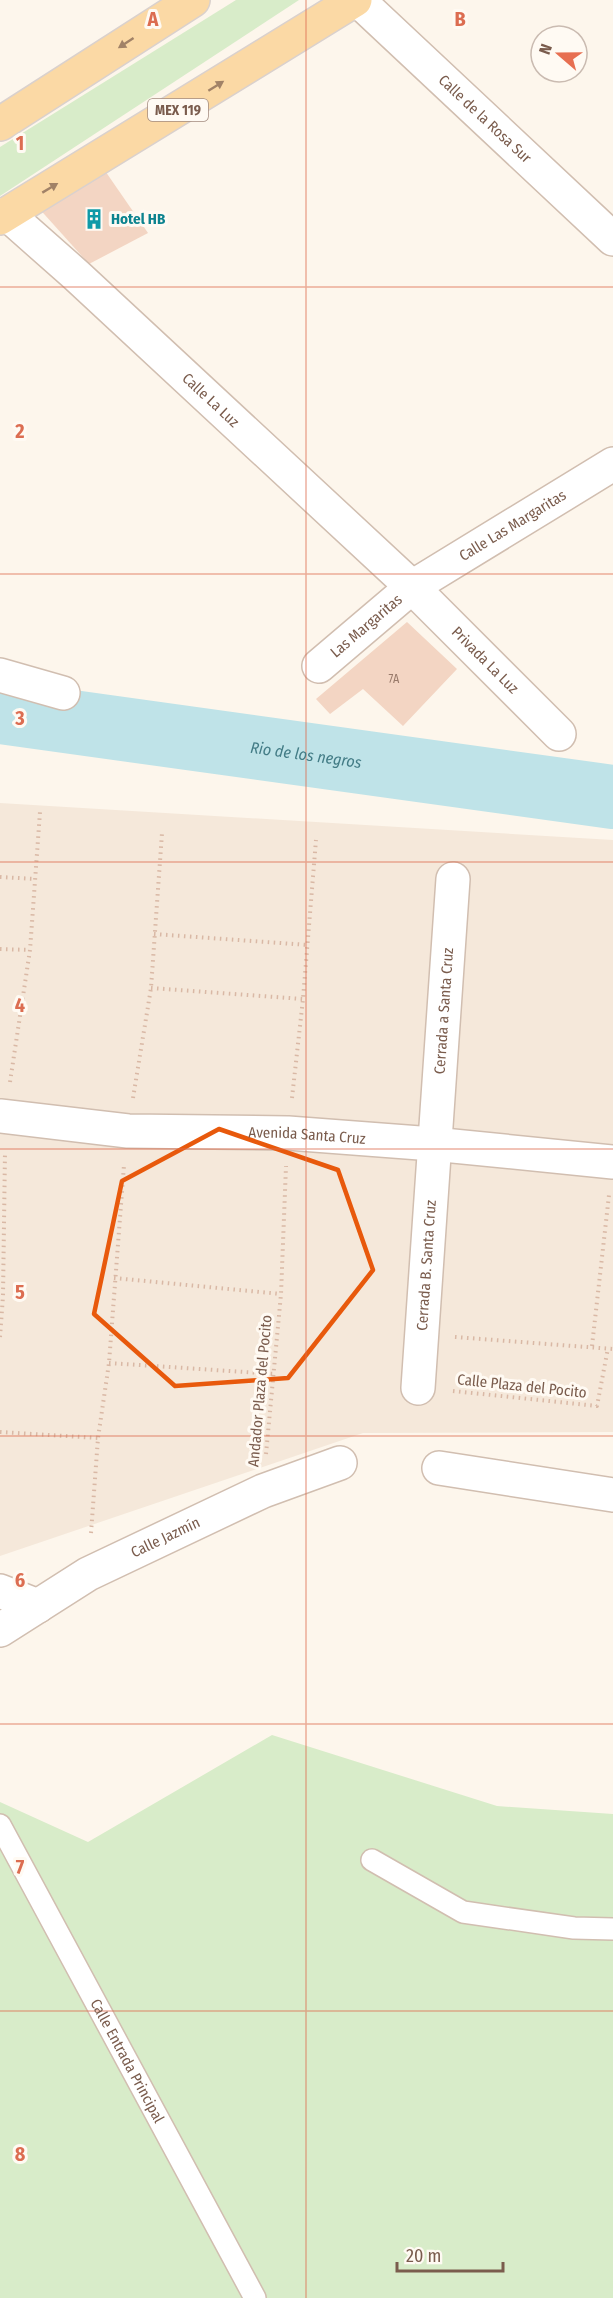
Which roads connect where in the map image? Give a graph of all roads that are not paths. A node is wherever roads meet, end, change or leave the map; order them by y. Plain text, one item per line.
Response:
1 (192, 0) edge
2 (357, 0) edge
3 (0, 124) edge
4 (4, 216) edge
5 (613, 239) edge
6 (613, 464) edge
7 (412, 587) junction
8 (319, 666) dead end
9 (0, 675) edge
10 (63, 693) dead end
11 (559, 734) dead end
12 (453, 879) dead end
13 (3, 1117) edge
14 (433, 1144) junction
15 (612, 1175) edge
16 (418, 1388) road end
17 (340, 1463) dead end
18 (439, 1468) dead end
19 (613, 1495) edge
20 (0, 1591) edge
21 (38, 1606) junction
22 (0, 1630) edge
23 (0, 1825) edge
24 (372, 1860) dead end
25 (613, 1929) edge
26 (255, 2298) edge

1 -> 3 main road
4 -> 2 main road, MEX 119
2 - 5 street, Calle de la Rosa Sur
4 - 7 street, Calle La Luz
6 - 7 street, Calle Las Margaritas
7 - 8 street, Las Margaritas
7 - 11 street, Privada La Luz
9 - 10 street
12 - 14 street, Cerrada a Santa Cruz
13 - 14 street, Avenida Santa Cruz
14 - 15 street, Avenida Santa Cruz
14 - 16 street, Cerrada B. Santa Cruz
17 - 21 street, Calle Jazmín
18 - 19 street
20 - 21 street
21 - 22 street, Calle Jazmín
23 - 26 lane, Calle Entrada Principal
24 - 25 lane

